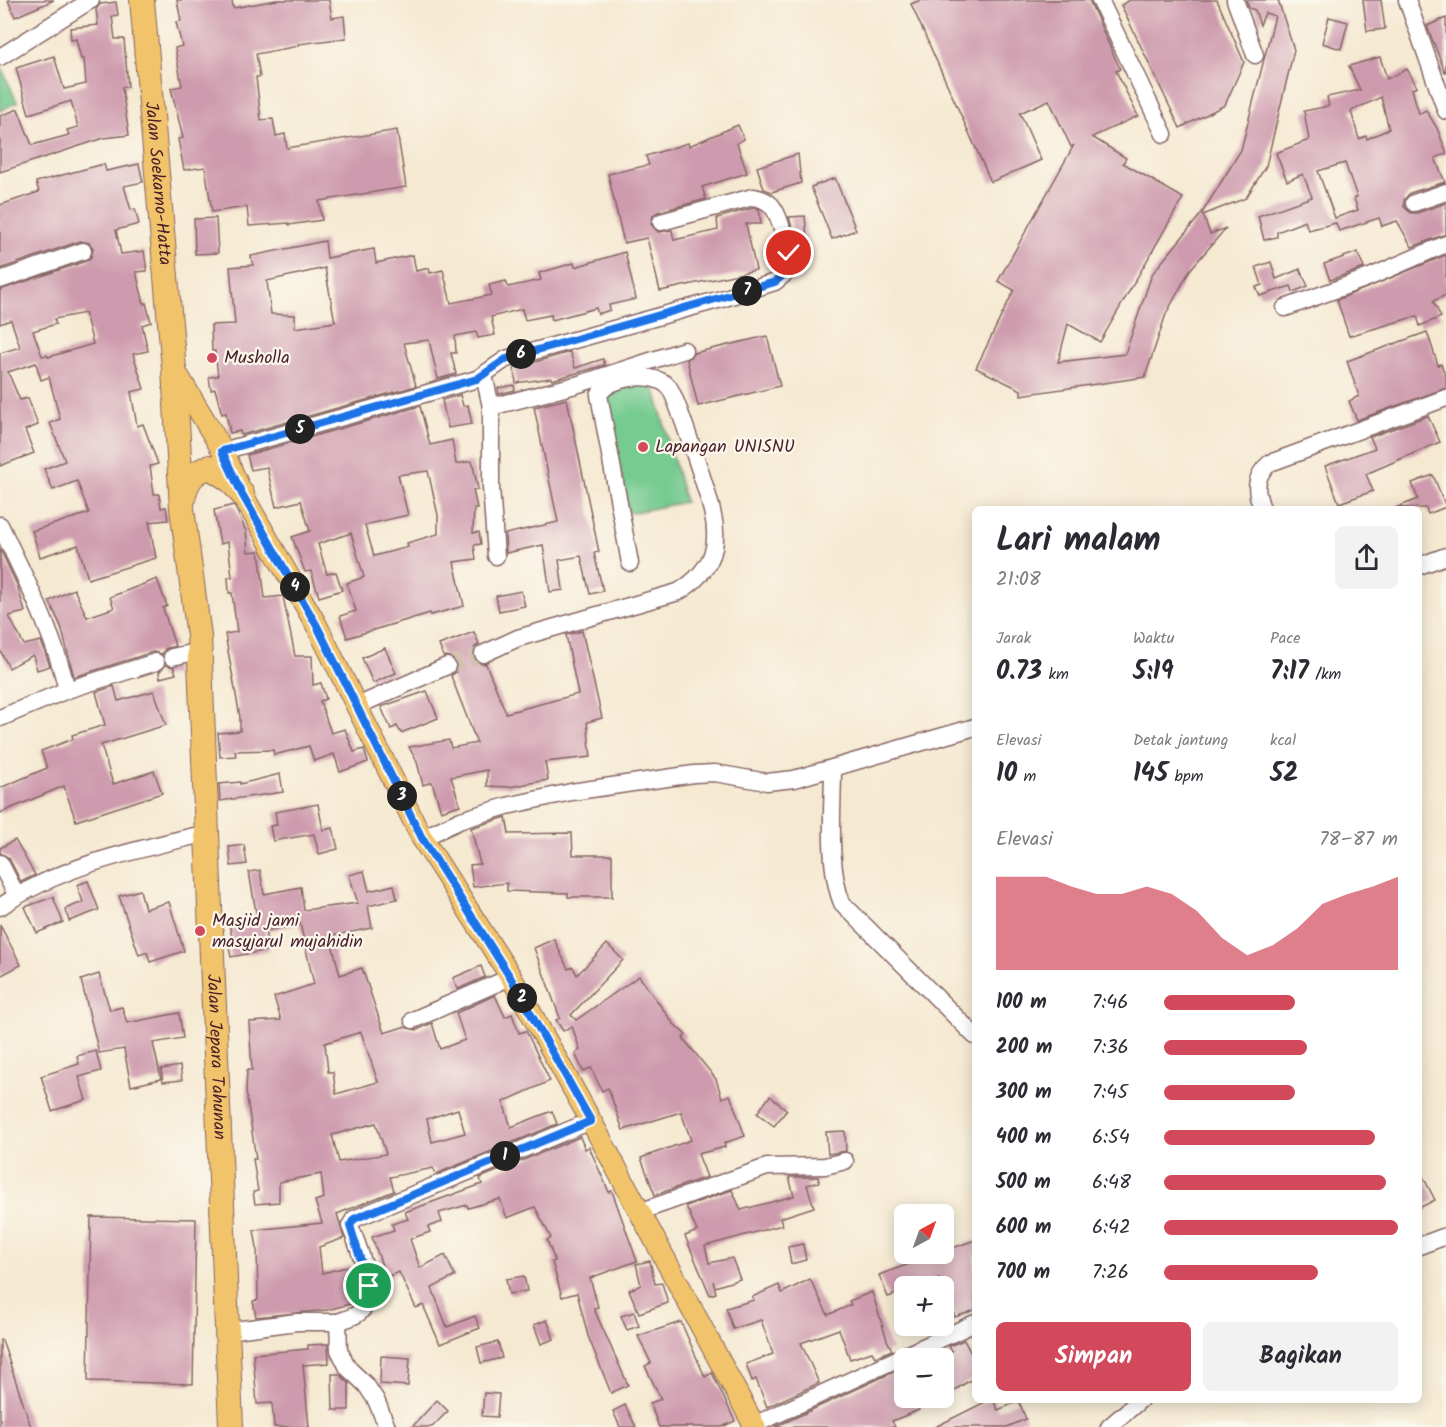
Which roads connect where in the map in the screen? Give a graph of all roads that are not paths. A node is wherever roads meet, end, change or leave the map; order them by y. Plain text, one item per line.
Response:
1 (91, 0) edge
2 (142, 0) edge
3 (1100, 0) edge
4 (1235, 0) edge
5 (1407, 0) edge
6 (1255, 55) dead end
7 (0, 57) edge
8 (1446, 111) edge
9 (1164, 134) dead end
10 (1446, 192) edge
11 (1414, 203) dead end
12 (661, 222) dead end
13 (1446, 244) edge
14 (83, 251) dead end
15 (0, 280) edge
16 (1285, 308) dead end
17 (684, 350) dead end
18 (174, 369) junction
19 (484, 375) junction
20 (1446, 398) edge
21 (491, 407) junction
22 (222, 451) junction
23 (242, 494) junction
24 (1261, 506) edge
25 (182, 509) junction
26 (0, 525) edge
27 (496, 556) dead end
28 (1446, 556) edge
29 (630, 563) dead end
30 (1422, 565) edge
31 (200, 651) junction
32 (483, 654) tunnel mouth
33 (447, 666) tunnel mouth
34 (67, 690) junction
35 (357, 706) junction
36 (0, 718) edge
37 (972, 728) edge
38 (833, 768) junction
39 (207, 833) junction
40 (422, 838) junction
41 (0, 863) edge
42 (17, 896) junction
43 (0, 907) edge
44 (510, 977) junction
45 (413, 1020) dead end
46 (972, 1033) edge
47 (591, 1121) junction
48 (845, 1161) dead end
49 (639, 1212) junction
50 (1446, 1236) edge
51 (1422, 1245) edge
52 (338, 1322) junction
53 (972, 1324) edge
54 (227, 1331) junction
55 (1137, 1403) edge
56 (754, 1426) edge
57 (231, 1427) edge
58 (387, 1427) edge
59 (1109, 1427) edge

1 - 7 street
2 - 18 highway, Jalan Soekarno-Hatta
3 - 9 street
4 - 6 street
5 - 8 street
10 - 11 street
12 - 19 street
13 - 16 street
14 - 15 street
17 - 21 street
18 - 22 main road
18 - 25 highway, Jalan Soekarno-Hatta
19 - 21 street
19 - 22 street
20 - 24 street
21 - 27 street
22 - 23 main road
23 - 25 highway
23 - 35 main road
25 - 31 highway, Jalan Jepara Tahunan
26 - 34 street
28 - 30 street
29 - 32 street
31 - 34 street
31 - 39 highway, Jalan Jepara Tahunan
33 - 35 street
34 - 36 street
35 - 40 main road
37 - 38 street
38 - 40 street
38 - 46 street
39 - 42 street
39 - 54 highway, Jalan Jepara Tahunan
40 - 44 main road
41 - 42 street
42 - 43 street
44 - 45 street
44 - 47 main road
47 - 49 main road
47 - 52 street
48 - 49 street
49 - 56 main road
50 - 51 street
52 - 54 street
52 - 58 street
53 - 56 street
54 - 57 highway, Jalan Jepara Tahunan
55 - 59 street

